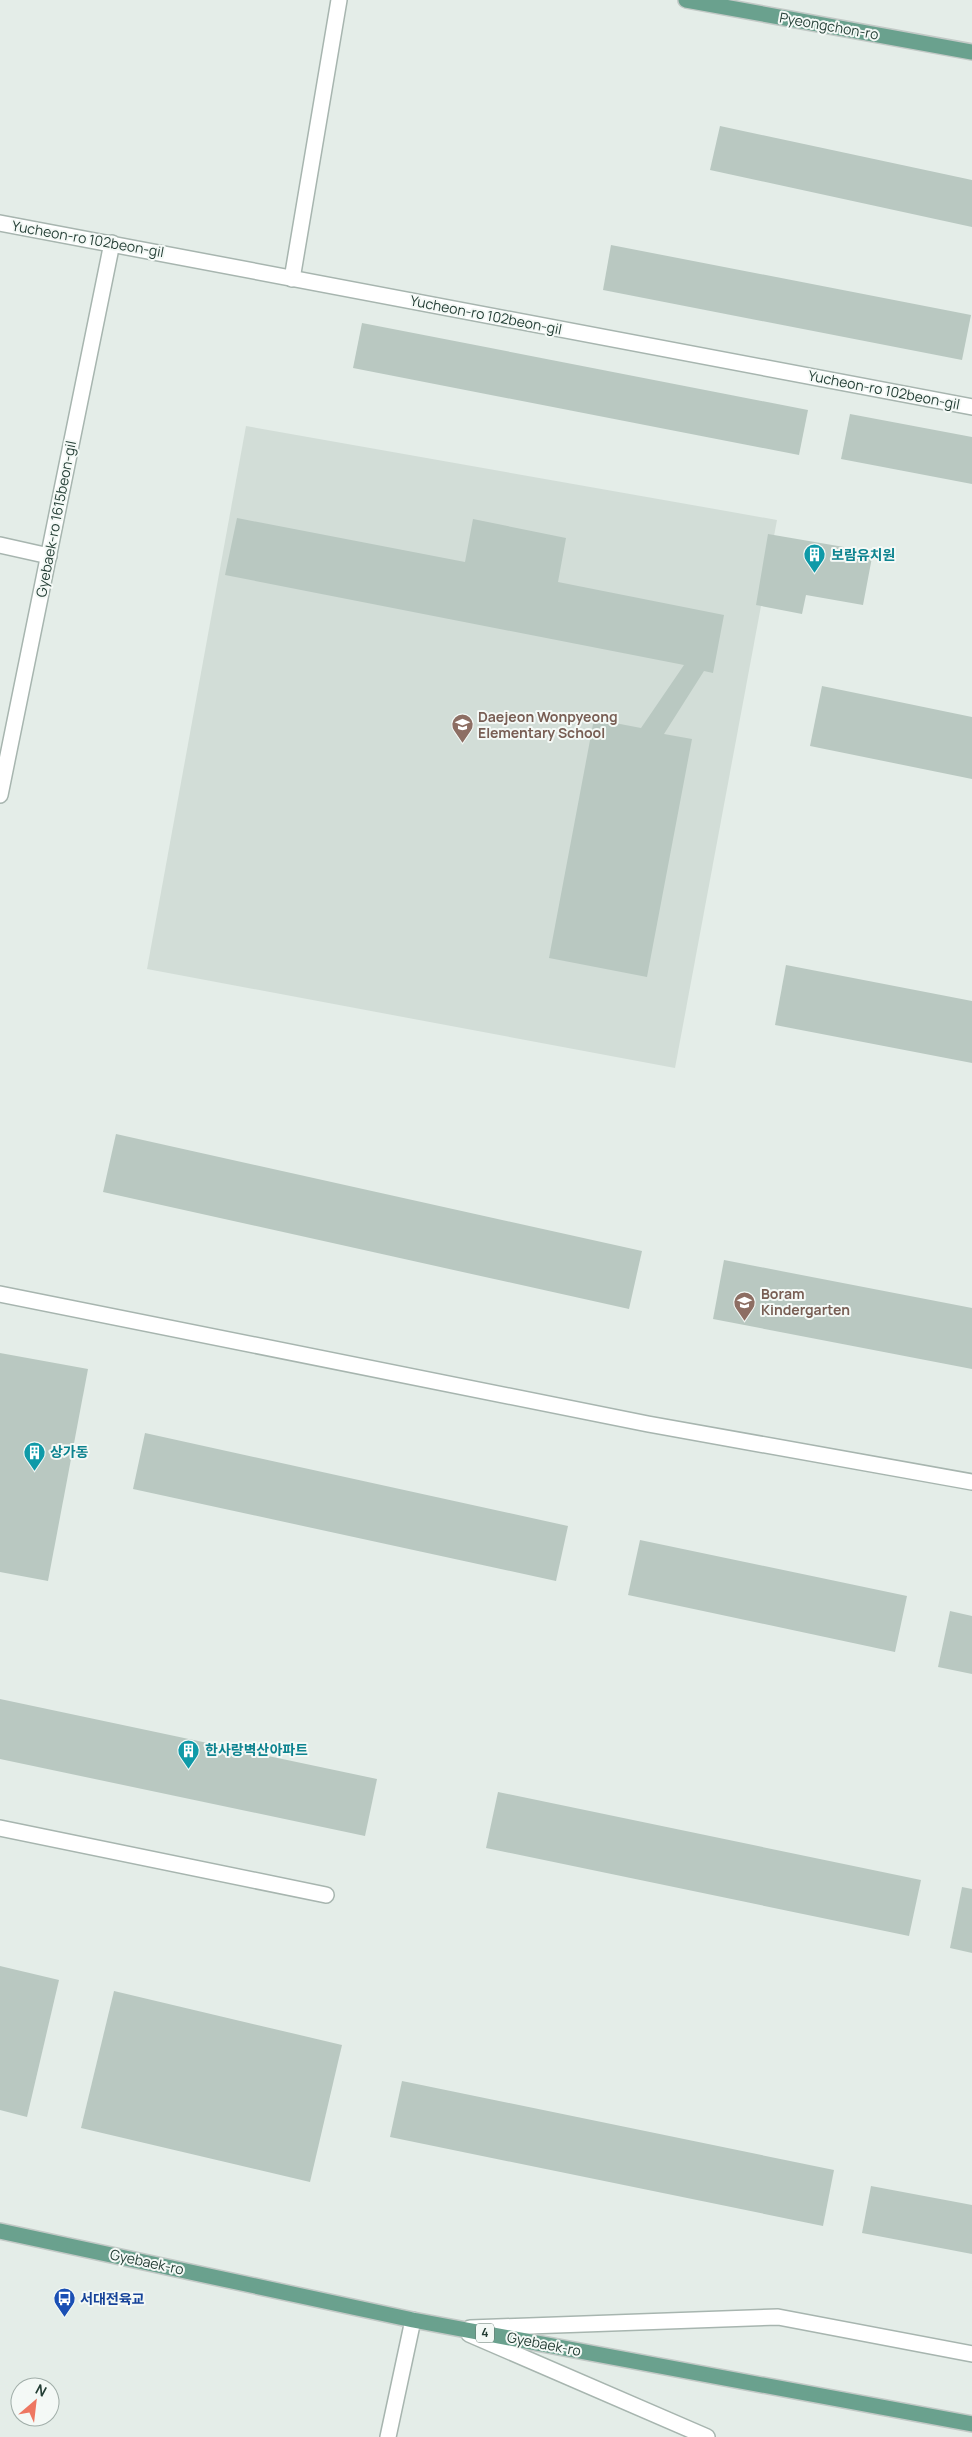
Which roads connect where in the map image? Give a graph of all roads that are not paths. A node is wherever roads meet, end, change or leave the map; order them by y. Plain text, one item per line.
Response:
1 (339, 0) edge
2 (686, 0) edge
3 (972, 52) edge
4 (0, 223) edge
5 (112, 243) junction
6 (292, 279) junction
7 (972, 407) edge
8 (0, 545) edge
9 (49, 556) junction
10 (0, 795) edge
11 (0, 1294) edge
12 (972, 1482) edge
13 (0, 1828) edge
14 (326, 1896) dead end
15 (0, 2231) edge
16 (414, 2320) junction
17 (456, 2328) junction
18 (972, 2354) edge
19 (972, 2424) edge
20 (388, 2437) edge
21 (707, 2437) edge

1 - 6 street
2 - 3 main road, Pyeongchon-ro
4 - 5 street, Yucheon-ro 102beon-gil
5 - 6 street, Yucheon-ro 102beon-gil
5 - 9 street, Gyebaek-ro 1615beon-gil
6 - 7 street, Yucheon-ro 102beon-gil
8 - 9 street
9 - 10 street, Gyebaek-ro 1615beon-gil
11 - 12 street
13 - 14 street
15 - 16 main road, Gyebaek-ro / 4
16 - 17 main road, Gyebaek-ro / 4
16 - 20 street
17 - 18 street
17 - 19 main road, Gyebaek-ro / 4
17 - 21 street

